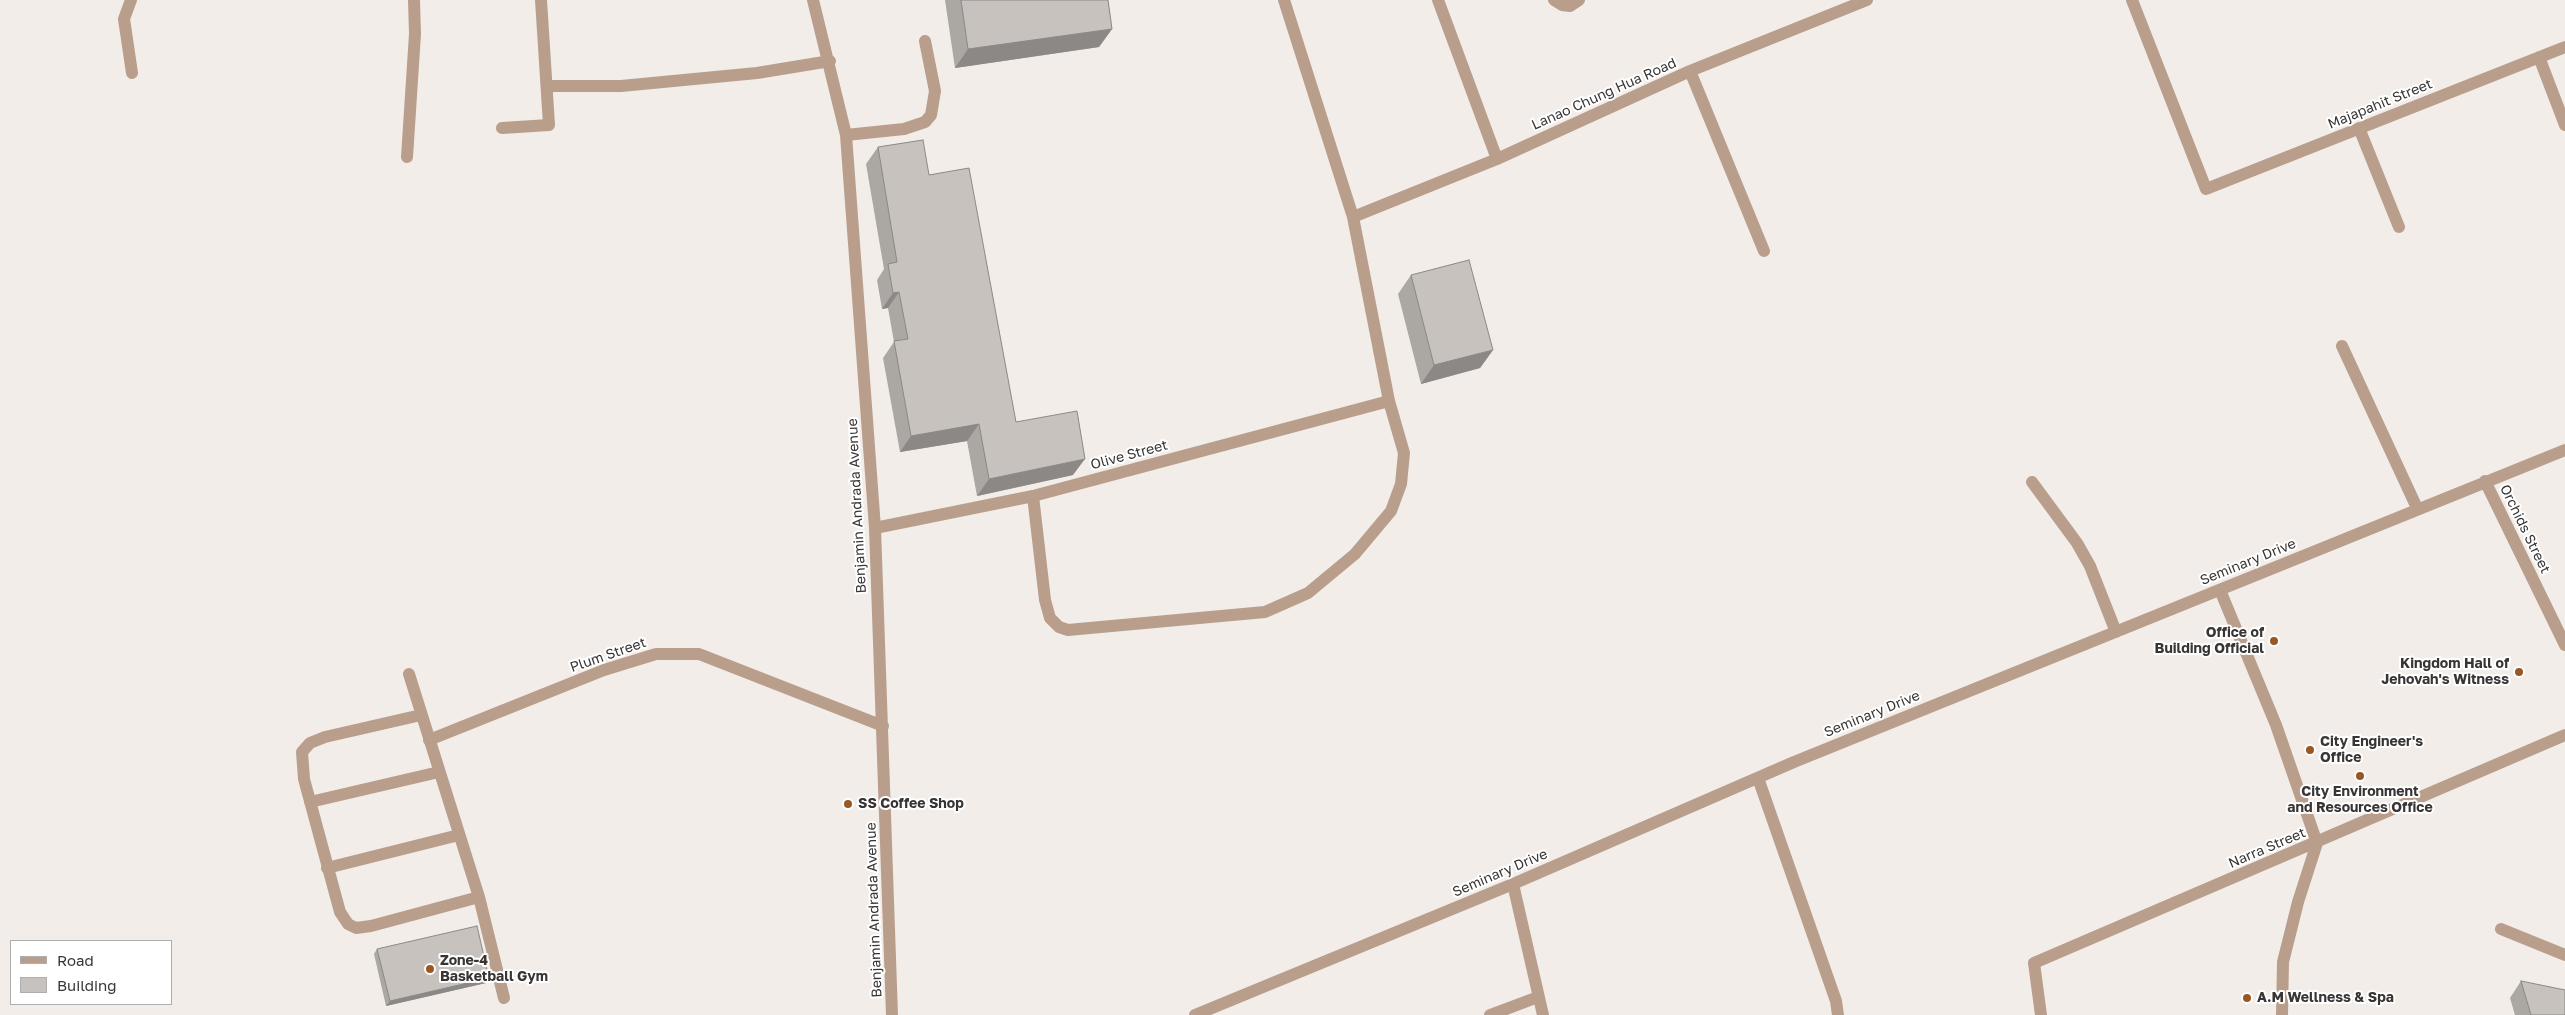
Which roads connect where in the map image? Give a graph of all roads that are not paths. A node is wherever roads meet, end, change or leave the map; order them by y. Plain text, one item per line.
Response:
1 (131, 0) edge
2 (414, 0) edge
3 (541, 0) edge
4 (813, 0) edge
5 (1284, 0) edge
6 (1438, 0) edge
7 (1554, 0) edge
8 (1579, 0) edge
9 (1868, 0) edge
10 (2132, 0) edge
11 (925, 41) dead end
12 (2565, 47) edge
13 (2538, 58) junction
14 (830, 61) junction
15 (1690, 71) junction
16 (132, 73) dead end
17 (546, 86) junction
18 (2565, 125) edge
19 (502, 128) dead end
20 (2359, 128) junction
21 (846, 134) junction
22 (407, 157) dead end
23 (1497, 159) junction
24 (1353, 216) junction
25 (2399, 227) dead end
26 (1764, 252) dead end
27 (2342, 346) dead end
28 (1389, 401) junction
29 (2565, 450) edge
30 (2485, 481) junction
31 (2032, 482) dead end
32 (1033, 496) junction
33 (2417, 508) junction
34 (875, 528) junction
35 (2220, 590) junction
36 (2116, 632) junction
37 (2565, 644) edge
38 (408, 674) dead end
39 (421, 715) junction
40 (883, 726) junction
41 (2565, 735) edge
42 (429, 740) junction
43 (439, 772) junction
44 (1758, 778) junction
45 (310, 802) junction
46 (459, 835) junction
47 (2317, 843) junction
48 (328, 868) junction
49 (1513, 884) junction
50 (479, 897) junction
51 (2500, 929) dead end
52 (2565, 955) edge
53 (1538, 997) junction
54 (504, 998) dead end
55 (892, 1015) edge
56 (1195, 1015) edge
57 (1490, 1015) edge
58 (1543, 1015) edge
59 (1838, 1015) edge
60 (2041, 1015) edge
61 (2282, 1015) edge

1 - 16 street
2 - 22 street
3 - 17 street
4 - 14 street, Benjamin Andrada Avenue
5 - 24 street
6 - 23 street
7 - 8 street
9 - 15 street, Lanao Chung Hua Road
10 - 20 street, Majapahit Street
11 - 21 street
12 - 13 street, Majapahit Street
13 - 18 street
13 - 20 street, Majapahit Street
14 - 17 street
14 - 21 street, Benjamin Andrada Avenue
15 - 23 street, Lanao Chung Hua Road
15 - 26 street
17 - 19 street
20 - 25 street
21 - 34 street, Benjamin Andrada Avenue
23 - 24 street, Lanao Chung Hua Road
24 - 28 street
27 - 33 street
28 - 32 street, Olive Street
28 - 32 street
29 - 30 street, Seminary Drive
30 - 33 street, Seminary Drive
30 - 37 street, Orchids Street
31 - 36 street
32 - 34 street, Olive Street
33 - 35 street, Seminary Drive
34 - 40 street, Benjamin Andrada Avenue
35 - 36 street, Seminary Drive
35 - 47 street
36 - 44 street, Seminary Drive
38 - 39 street
39 - 42 street
39 - 45 street
40 - 42 street, Plum Street
40 - 55 street, Benjamin Andrada Avenue
41 - 47 street, Narra Street
42 - 43 street
43 - 45 street
43 - 46 street
44 - 49 street, Seminary Drive
44 - 59 street
45 - 48 street
46 - 48 street
46 - 50 street
47 - 60 street, Narra Street
47 - 61 street
48 - 50 street
49 - 53 street
49 - 56 street, Seminary Drive
50 - 54 street
51 - 52 street
53 - 57 street
53 - 58 street

